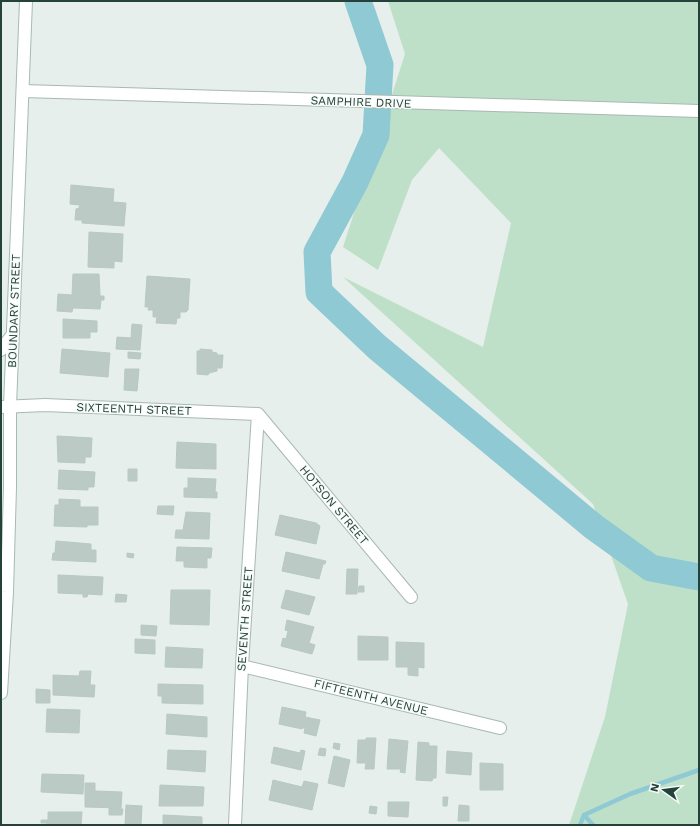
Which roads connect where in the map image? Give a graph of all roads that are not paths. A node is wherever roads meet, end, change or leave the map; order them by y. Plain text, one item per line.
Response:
1 (26, 1) edge
2 (23, 91) junction
3 (699, 111) edge
4 (13, 334) junction
5 (1, 350) edge
6 (4, 405) edge
7 (258, 414) junction
8 (1, 468) edge
9 (10, 487) junction
10 (4, 595) edge
11 (411, 597) dead end
12 (2, 658) edge
13 (242, 666) junction
14 (1, 693) edge
15 (500, 728) dead end
16 (235, 825) edge

1 - 2 street, BOUNDARY STREET
2 - 3 street, SAMPHIRE DRIVE
2 - 4 street, BOUNDARY STREET
4 - 5 street
4 - 6 street, BOUNDARY STREET
6 - 7 street, SIXTEENTH STREET
6 - 9 street, BOUNDARY STREET
7 - 11 street, HOTSON STREET
7 - 13 street, SEVENTH STREET
8 - 9 street
9 - 10 street, BOUNDARY STREET
10 - 12 street, BOUNDARY STREET
12 - 14 street, BOUNDARY STREET
13 - 15 street, FIFTEENTH AVENUE
13 - 16 street, SEVENTH STREET

